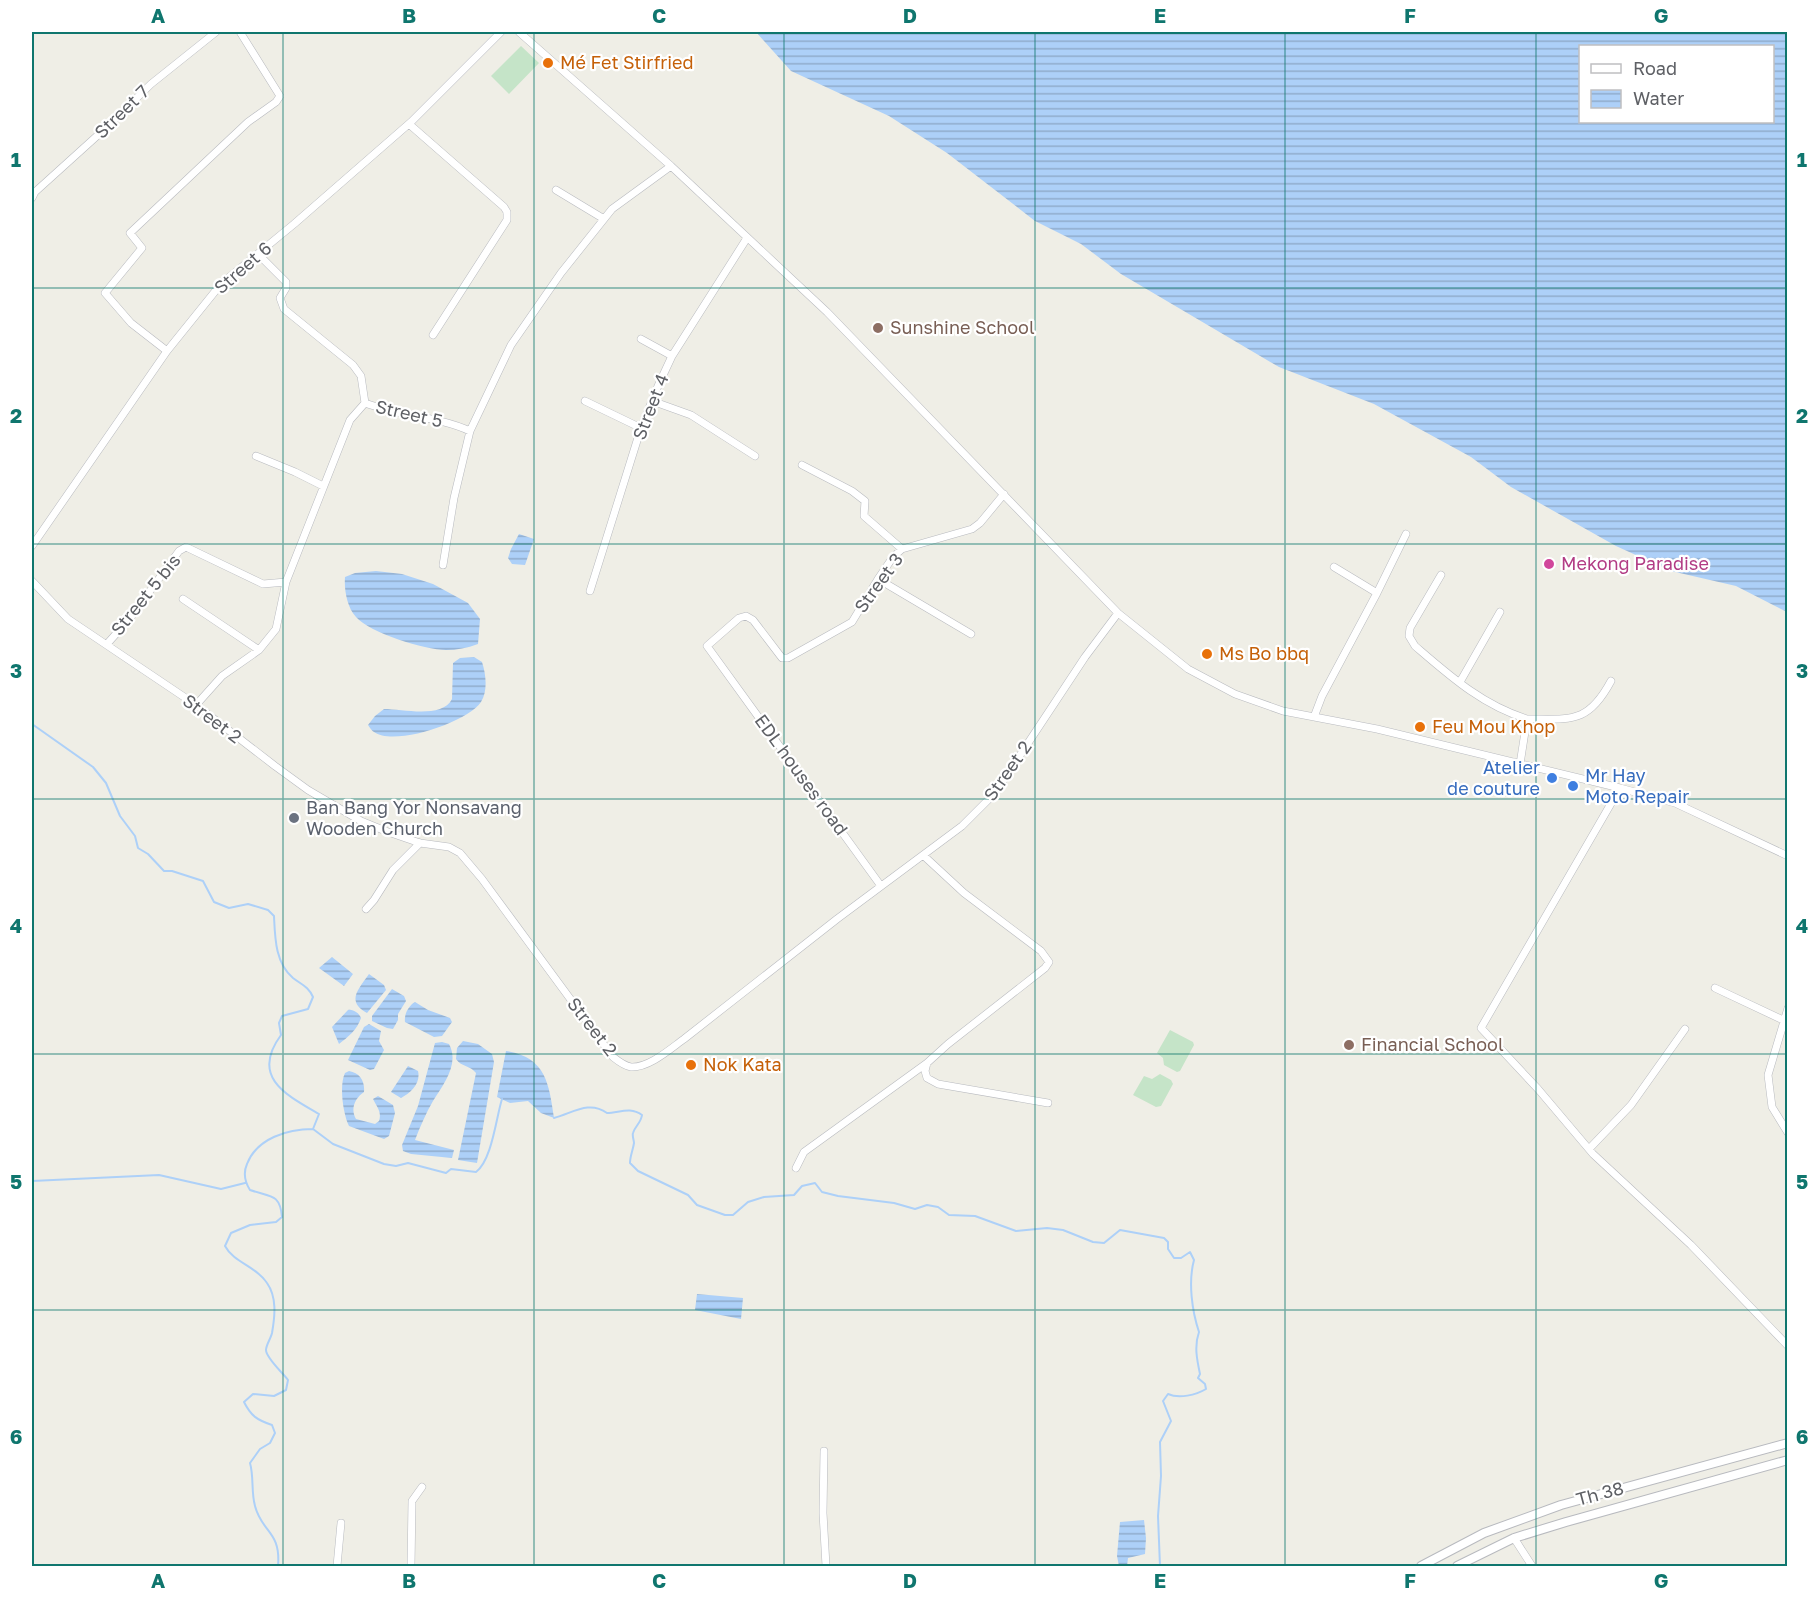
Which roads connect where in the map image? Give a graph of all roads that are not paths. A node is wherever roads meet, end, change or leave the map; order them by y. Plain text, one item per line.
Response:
1 (216, 32) edge
2 (240, 32) edge
3 (501, 32) edge
4 (519, 32) edge
5 (409, 124) junction
6 (671, 165) junction
7 (556, 190) dead end
8 (32, 198) edge
9 (604, 219) junction
10 (747, 238) junction
11 (258, 254) junction
12 (434, 335) dead end
13 (641, 339) dead end
14 (167, 351) junction
15 (672, 356) junction
16 (585, 401) dead end
17 (652, 401) junction
18 (365, 403) junction
19 (641, 428) junction
20 (470, 430) junction
21 (256, 456) dead end
22 (756, 456) dead end
23 (802, 465) dead end
24 (323, 486) junction
25 (1004, 494) junction
26 (1406, 534) dead end
27 (32, 546) edge
28 (902, 549) junction
29 (443, 565) dead end
30 (1334, 567) dead end
31 (1441, 575) dead end
32 (878, 579) junction
33 (32, 581) edge
34 (286, 582) junction
35 (590, 591) dead end
36 (1377, 593) junction
37 (183, 599) dead end
38 (1500, 612) dead end
39 (1118, 613) junction
40 (971, 634) dead end
41 (107, 644) junction
42 (707, 646) joint
43 (259, 650) junction
44 (1611, 681) dead end
45 (1460, 682) junction
46 (196, 705) junction
47 (1314, 717) junction
48 (1527, 719) junction
49 (1520, 764) junction
50 (1620, 788) junction
51 (420, 843) junction
52 (924, 856) junction
53 (1788, 856) edge
54 (881, 886) junction
55 (366, 909) dead end
56 (1715, 988) dead end
57 (1788, 1008) edge
58 (1783, 1020) junction
59 (1685, 1029) dead end
60 (1780, 1030) junction
61 (1788, 1033) edge
62 (927, 1063) junction
63 (1048, 1103) dead end
64 (1788, 1133) edge
65 (1589, 1149) junction
66 (796, 1168) dead end
67 (1788, 1346) edge
68 (1788, 1443) edge
69 (824, 1450) dead end
70 (1788, 1460) edge
71 (422, 1487) dead end
72 (341, 1523) dead end
73 (1484, 1533) junction
74 (1514, 1538) junction
75 (1491, 1548) junction
76 (338, 1566) edge
77 (411, 1566) edge
78 (826, 1566) edge
79 (1421, 1566) edge
80 (1457, 1566) edge
81 (1532, 1566) edge

1 - 8 street, Street 7
2 - 14 street
3 - 5 street, Street 6
4 - 6 street
5 - 11 street, Street 6
5 - 12 street
6 - 9 street
6 - 10 street
7 - 9 street
9 - 20 street
10 - 15 street, Street 4
10 - 25 street
11 - 14 street, Street 6
11 - 18 street
13 - 15 street
14 - 27 street, Street 6
15 - 17 street, Street 4
16 - 19 street
17 - 19 street, Street 4
17 - 22 street
18 - 20 street, Street 5
18 - 24 street, Street 5
19 - 35 street, Street 4
20 - 29 street
21 - 24 street
23 - 28 street
24 - 34 street, Street 5
25 - 28 street, Street 3
25 - 39 street
26 - 36 street
28 - 32 street, Street 3
30 - 36 street
31 - 45 street
32 - 40 street
32 - 42 street, Street 3
33 - 41 street, Street 2
34 - 41 street, Street 5 bis
34 - 43 street, Street 5
36 - 47 street
37 - 43 street
38 - 45 street
39 - 47 street
39 - 52 street, Street 2
41 - 46 street, Street 2
42 - 54 street, EDL houses road
43 - 46 street, Street 5
44 - 48 street
45 - 48 street
46 - 51 street, Street 2
47 - 49 street
48 - 49 street
49 - 50 street
50 - 53 street
50 - 65 street
51 - 54 street, Street 2
51 - 55 street
52 - 54 street, Street 2
52 - 62 street
56 - 58 street
57 - 58 street
58 - 60 street
59 - 65 street
60 - 61 street
60 - 64 street
62 - 63 street
62 - 66 street
65 - 67 street
68 - 73 street, Th 38
69 - 78 street
70 - 74 street, Th 38
71 - 77 street
72 - 76 street
73 - 75 street
73 - 79 street, Th 38
74 - 75 street, Th 38
74 - 81 street
75 - 80 street, Th 38

